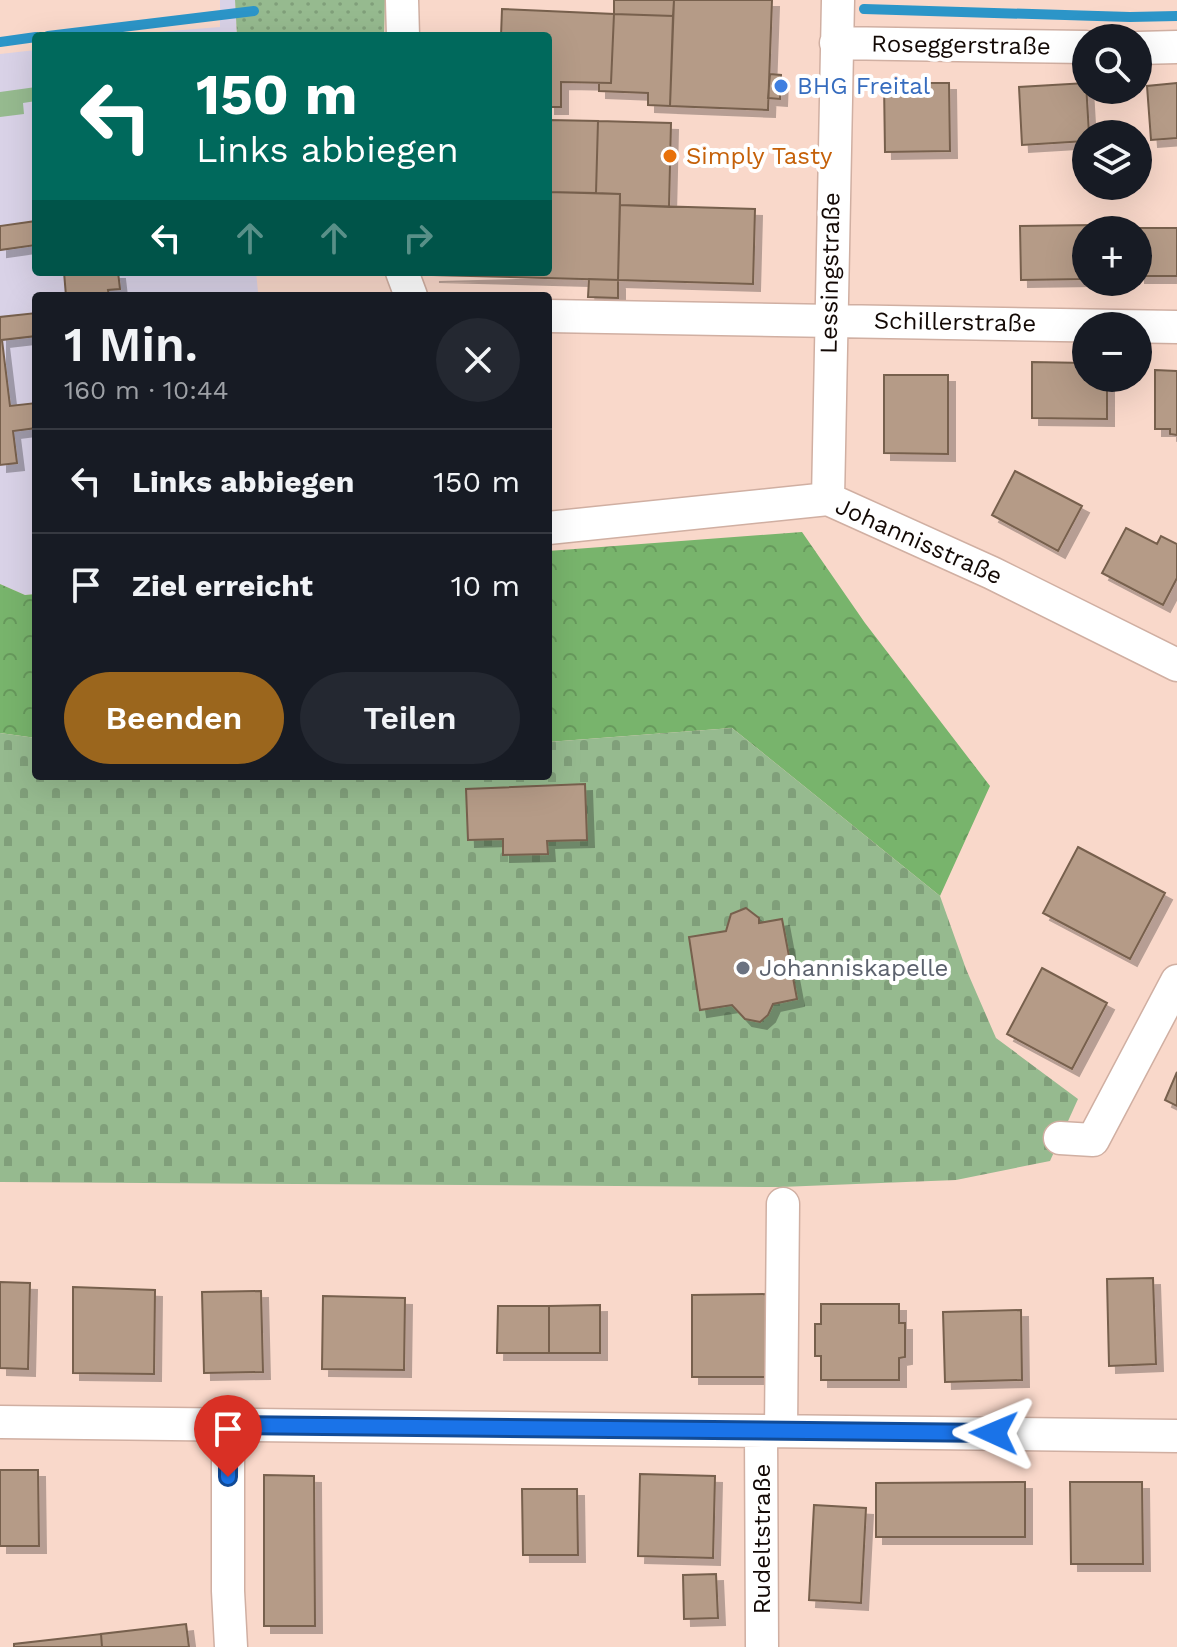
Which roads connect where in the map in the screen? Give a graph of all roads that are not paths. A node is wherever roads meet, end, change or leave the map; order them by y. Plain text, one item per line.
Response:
1 (402, 0) edge
2 (838, 0) edge
3 (403, 32) edge
4 (836, 43) junction
5 (1072, 47) edge
6 (1177, 47) edge
7 (1152, 48) edge
8 (552, 316) edge
9 (829, 320) junction
10 (1177, 327) edge
11 (828, 499) junction
12 (552, 528) edge
13 (1177, 665) edge
14 (1177, 981) edge
15 (1060, 1138) dead end
16 (783, 1204) dead end
17 (0, 1422) edge
18 (228, 1425) junction
19 (771, 1431) junction
20 (1177, 1436) edge
21 (231, 1647) edge
22 (762, 1647) edge

1 - 3 street
2 - 4 street, Lessingstraße
4 - 5 street, Roseggerstraße
4 - 9 street, Lessingstraße
6 - 7 street
8 - 9 street, Schillerstraße
9 - 10 street, Schillerstraße
9 - 11 street, Lessingstraße
11 - 12 street, Johannisstraße
11 - 13 street, Johannisstraße
14 - 15 street
16 - 19 street, Rudeltstraße
17 - 18 street
18 - 19 street
18 - 21 street
19 - 20 street
19 - 22 street, Rudeltstraße

